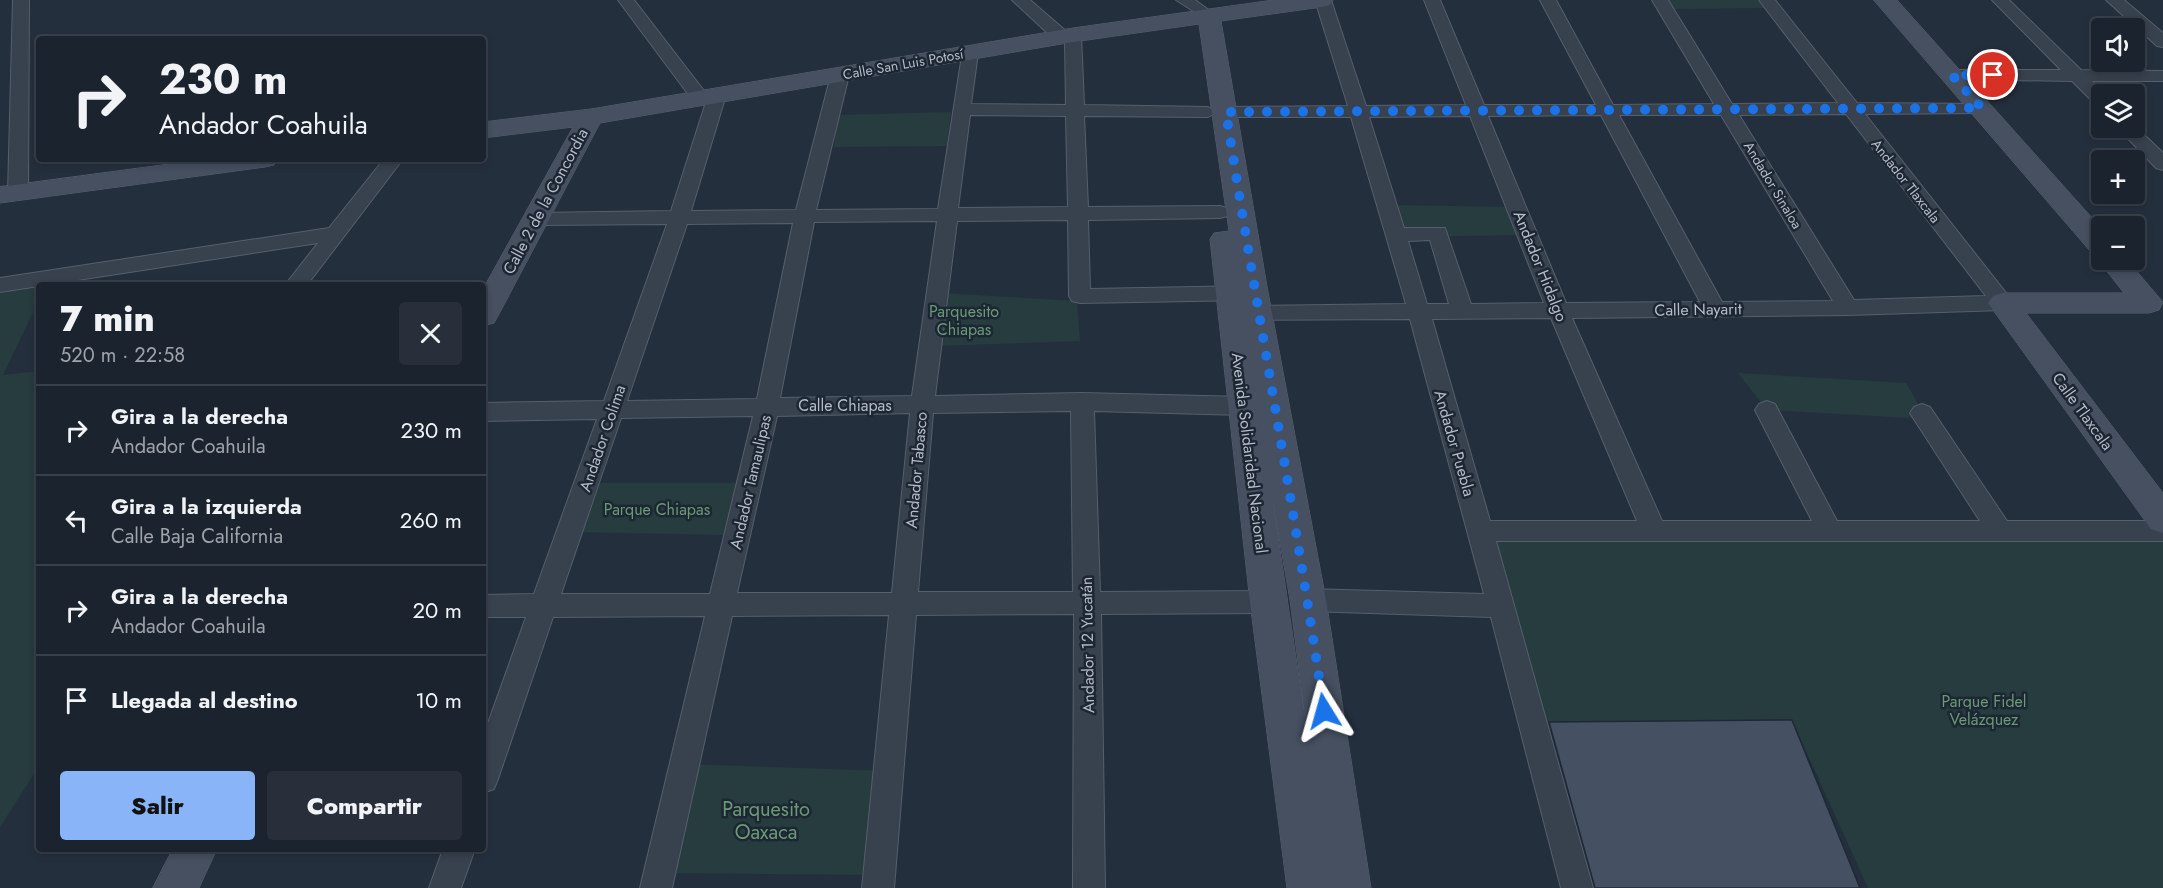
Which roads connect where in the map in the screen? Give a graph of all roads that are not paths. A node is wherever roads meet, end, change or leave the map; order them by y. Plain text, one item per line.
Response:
1 (21, 0) edge
2 (626, 0) edge
3 (1020, 0) edge
4 (1323, 0) edge
5 (1432, 0) edge
6 (1548, 0) edge
7 (1660, 0) edge
8 (1767, 0) edge
9 (1885, 0) edge
10 (2000, 0) edge
11 (2114, 0) edge
12 (1194, 10) edge
13 (1068, 36) junction
14 (2163, 42) edge
15 (969, 53) junction
16 (840, 75) junction
17 (1952, 75) junction
18 (2076, 76) junction
19 (2163, 76) edge
20 (2091, 90) edge
21 (709, 97) junction
22 (1982, 108) junction
23 (961, 109) junction
24 (1849, 109) junction
25 (1076, 110) junction
26 (1608, 110) junction
27 (1727, 110) junction
28 (1217, 112) junction
29 (1360, 112) junction
30 (1478, 112) junction
31 (591, 117) junction
32 (486, 130) edge
33 (2137, 138) edge
34 (243, 162) edge
35 (392, 162) edge
36 (2163, 164) edge
37 (9, 194) edge
38 (1220, 212) junction
39 (947, 214) junction
40 (1078, 214) junction
41 (805, 215) junction
42 (535, 219) junction
43 (679, 219) junction
44 (334, 234) junction
45 (2091, 234) edge
46 (1395, 235) junction
47 (2122, 270) edge
48 (298, 282) edge
49 (0, 285) edge
50 (1243, 303) junction
51 (2003, 303) junction
52 (2156, 303) edge
53 (1848, 308) junction
54 (1715, 309) junction
55 (486, 310) edge
56 (1558, 310) junction
57 (1418, 311) junction
58 (1462, 311) junction
59 (1082, 402) junction
60 (922, 405) junction
61 (767, 406) junction
62 (1244, 406) junction
63 (611, 410) junction
64 (1767, 410) dead end
65 (486, 412) edge
66 (1922, 413) dead end
67 (2163, 519) edge
68 (1480, 531) junction
69 (1654, 531) junction
70 (1830, 531) junction
71 (2000, 531) junction
72 (2163, 531) edge
73 (1308, 600) junction
74 (1268, 602) junction
75 (1087, 603) junction
76 (904, 604) junction
77 (723, 605) junction
78 (486, 606) edge
79 (543, 606) junction
80 (1501, 606) junction
81 (486, 770) edge
82 (194, 852) edge
83 (458, 852) edge
84 (174, 888) edge
85 (445, 888) edge
86 (656, 888) edge
87 (878, 888) edge
88 (1089, 888) edge
89 (1309, 888) edge
90 (1349, 888) edge
91 (1577, 888) edge

1 - 37 street
2 - 21 street
3 - 13 street
4 - 12 main road, Calle San Luis Potosí
4 - 29 street, Andador Puebla
5 - 30 street, Andador Hidalgo
6 - 26 street
7 - 27 street, Andador Sinaloa
8 - 24 street, Andador Tlaxcala
9 - 17 main road
10 - 18 street
11 - 14 street
12 - 13 main road, Calle San Luis Potosí
12 - 28 main road, Avenida Solidaridad Nacional
13 - 15 main road, Calle San Luis Potosí
13 - 25 street
15 - 16 main road, Calle San Luis Potosí
15 - 23 street, Andador Tabasco
16 - 21 main road, Calle San Luis Potosí
16 - 41 street, Andador Tamaulipas
17 - 18 street
17 - 22 main road
18 - 19 street
18 - 20 street
21 - 31 main road, Calle San Luis Potosí
21 - 43 street, Andador Colima
22 - 24 street
22 - 45 main road
23 - 25 street
23 - 39 street, Andador Tabasco
24 - 27 street
24 - 51 street, Andador Tlaxcala
25 - 28 street
25 - 40 street
26 - 27 street
26 - 30 street
26 - 54 street
27 - 53 street, Andador Sinaloa
28 - 29 street
28 - 38 main road, Avenida Solidaridad Nacional
28 - 50 main road, Avenida Solidaridad Nacional
29 - 30 street
29 - 46 street, Andador Puebla
30 - 56 street, Andador Hidalgo
31 - 32 main road, Calle San Luis Potosí
31 - 42 main road, Calle 2 de la Concordia
33 - 36 street
34 - 37 main road
35 - 44 street
38 - 40 street
38 - 50 main road, Avenida Solidaridad Nacional
39 - 40 street
39 - 41 street
39 - 60 street, Andador Tabasco
40 - 50 street, Calle Nayarit
41 - 43 street
41 - 61 street, Andador Tamaulipas
42 - 43 street
42 - 55 main road, Calle 2 de la Concordia
43 - 63 street, Andador Colima
44 - 48 street
44 - 49 street
46 - 57 street, Andador Puebla
46 - 58 street
47 - 52 main road
50 - 57 street, Calle Nayarit
50 - 62 main road, Avenida Solidaridad Nacional
50 - 73 main road, Avenida Solidaridad Nacional
51 - 52 main road, Calle Nayarit
51 - 53 street, Calle Nayarit
51 - 67 main road, Calle Tlaxcala
53 - 54 street, Calle Nayarit
54 - 56 street, Calle Nayarit
56 - 58 street, Calle Nayarit
56 - 69 street, Andador Hidalgo
57 - 58 street, Calle Nayarit
57 - 68 street, Andador Puebla
59 - 60 street, Calle Chiapas
59 - 62 street, Calle Chiapas
59 - 75 street, Andador 12 Yucatán
60 - 61 street, Calle Chiapas
60 - 76 street, Andador Tabasco
61 - 63 street, Calle Chiapas
61 - 77 street, Andador Tamaulipas
62 - 74 main road, Avenida Solidaridad Nacional
63 - 65 street, Calle Chiapas
63 - 79 street, Andador Colima
64 - 70 street
66 - 71 street
68 - 69 street
68 - 80 street, Andador Puebla
69 - 70 street
70 - 71 street
71 - 72 street
73 - 80 street
73 - 90 main road, Avenida Solidaridad Nacional
74 - 75 street
74 - 89 main road, Avenida Solidaridad Nacional
75 - 76 street
75 - 88 street, Andador 12 Yucatán
76 - 77 street
76 - 87 street, Andador Tabasco
77 - 79 street
77 - 86 street, Andador Tamaulipas
78 - 79 street
79 - 81 street, Andador Colima
80 - 91 street, Andador Puebla
82 - 84 main road
83 - 85 street

